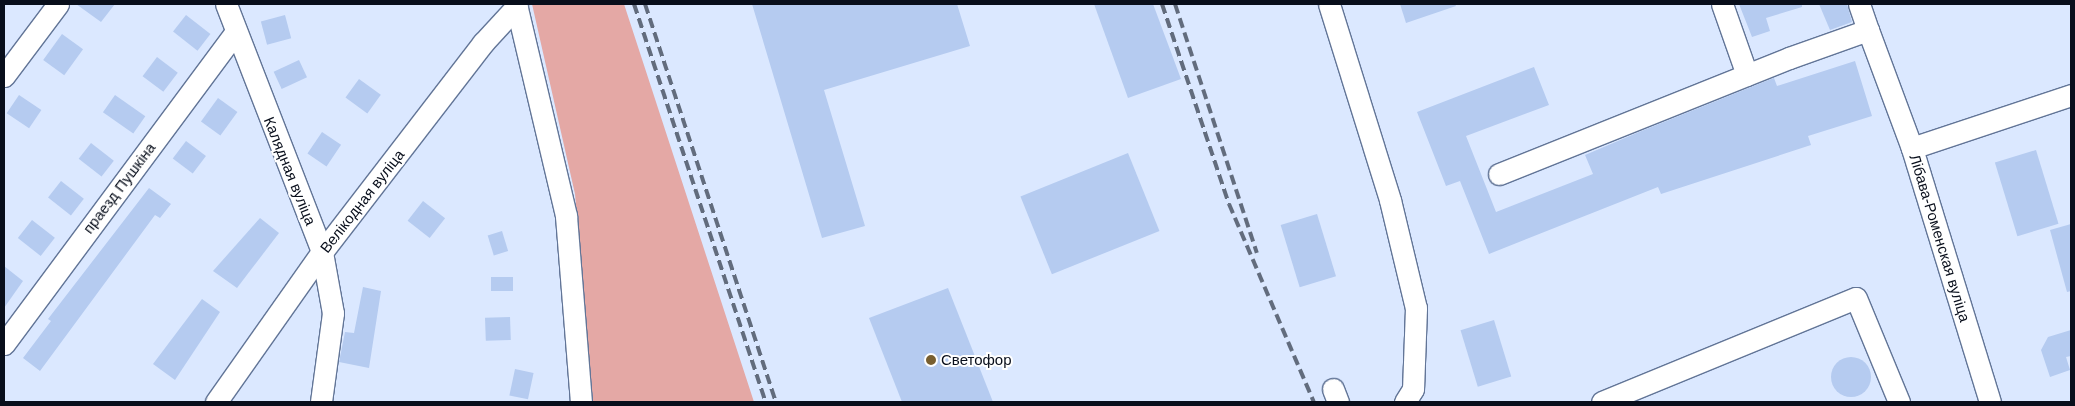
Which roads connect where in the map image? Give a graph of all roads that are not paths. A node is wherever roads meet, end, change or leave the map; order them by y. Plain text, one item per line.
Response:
1 (58, 4) edge
2 (226, 4) edge
3 (1329, 4) edge
4 (1722, 4) edge
5 (1859, 4) edge
6 (517, 5) edge
7 (1868, 30) junction
8 (235, 33) junction
9 (1746, 75) junction
10 (4, 76) edge
11 (2071, 95) edge
12 (1912, 148) junction
13 (1499, 174) dead end
14 (322, 252) junction
15 (4, 344) edge
16 (580, 401) edge
17 (216, 402) edge
18 (320, 402) edge
19 (1405, 402) edge
20 (1602, 402) edge
21 (1900, 402) edge
22 (1990, 402) edge

1 - 10 street
2 - 8 street, Калядная вуліца
3 - 19 street
4 - 9 street
5 - 7 street
6 - 14 street, Велікодная вуліца
6 - 16 street
7 - 9 street
7 - 12 street
8 - 14 street, Калядная вуліца
8 - 15 street, праезд Пушкіна
9 - 13 street
11 - 12 street, Лібава-Роменская вуліца
12 - 22 street, Лібава-Роменская вуліца
14 - 17 street, Велікодная вуліца
14 - 18 street, Калядная вуліца
20 - 21 street

